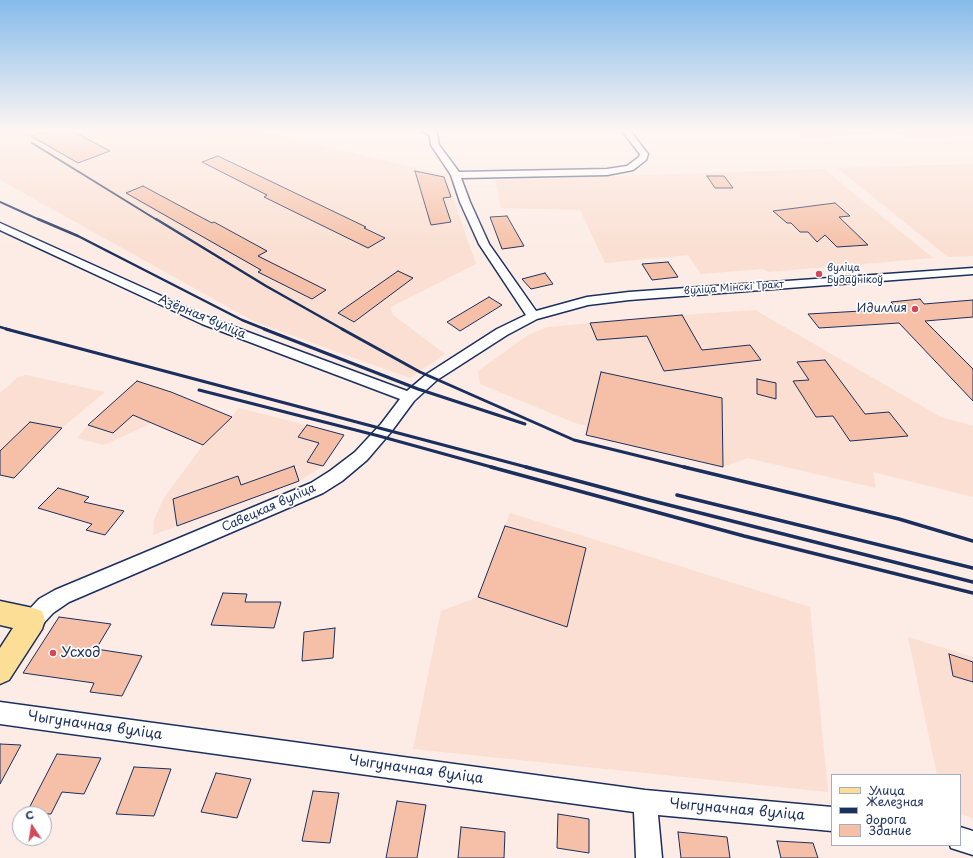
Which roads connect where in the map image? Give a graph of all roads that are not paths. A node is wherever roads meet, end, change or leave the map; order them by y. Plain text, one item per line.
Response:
1 (453, 171) edge
2 (613, 171) edge
3 (456, 175) junction
4 (0, 226) edge
5 (973, 271) edge
6 (533, 316) junction
7 (502, 332) joint
8 (409, 397) junction
9 (0, 613) edge
10 (33, 620) junction
11 (0, 671) edge
12 (0, 713) edge
13 (645, 802) junction
14 (831, 820) edge
15 (961, 839) edge
16 (973, 843) edge
17 (649, 858) edge

1 - 3 street
2 - 3 street
3 - 6 street
4 - 8 street, Азёрная вуліца
5 - 6 street, вуліца Мінскі Тракт
6 - 7 street, вуліца Мінскі Тракт
7 - 8 street, Савецкая вуліца
8 - 10 street, Савецкая вуліца
9 - 10 main road
10 - 11 main road
12 - 13 street, Чыгуначная вуліца
13 - 14 street, Чыгуначная вуліца
13 - 17 street
15 - 16 street

